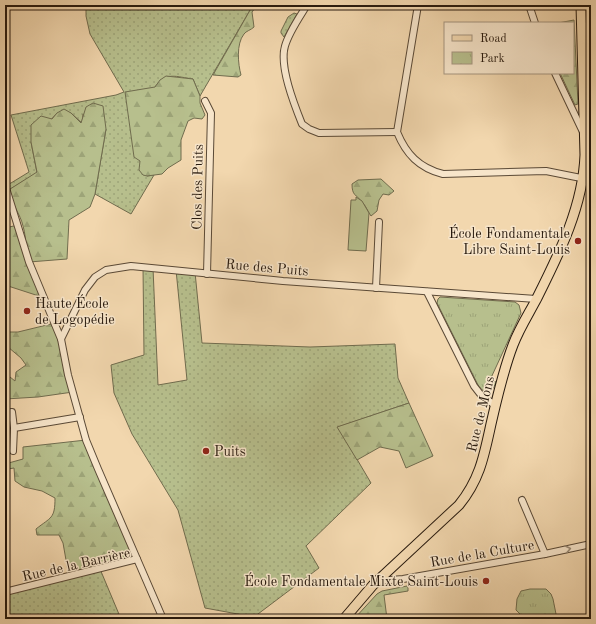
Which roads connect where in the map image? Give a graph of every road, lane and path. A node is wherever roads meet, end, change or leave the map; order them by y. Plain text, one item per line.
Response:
1 (306, 5) edge
2 (418, 5) edge
3 (529, 5) edge
4 (581, 5) edge
5 (535, 22) edge
6 (555, 74) edge
7 (205, 101) dead end
8 (397, 132) junction
9 (584, 133) junction
10 (587, 179) edge
11 (5, 185) edge
12 (379, 222) dead end
13 (207, 274) junction
14 (376, 288) junction
15 (427, 292) junction
16 (536, 299) junction
17 (61, 339) junction
18 (496, 406) junction
19 (5, 413) edge
20 (80, 417) junction
21 (14, 428) junction
22 (13, 451) dead end
23 (522, 500) dead end
24 (591, 544) edge
25 (545, 554) junction
26 (137, 559) junction
27 (378, 581) junction
28 (5, 592) edge
29 (162, 619) edge
30 (344, 619) edge

1 - 8 street
2 - 8 street
3 - 5 street
4 - 9 main road, Rue de Mons
6 - 9 street
7 - 13 street, Clos des Puits
8 - 10 street
9 - 10 main road, Rue de Mons
10 - 16 main road, Rue de Mons
11 - 17 street
12 - 14 street
13 - 14 street, Rue des Puits
13 - 17 street, Rue des Puits
14 - 15 street, Rue des Puits
15 - 16 street, Rue des Puits
15 - 18 street
16 - 18 main road, Rue de Mons
17 - 20 street
18 - 27 main road, Rue de Mons
19 - 21 street
20 - 21 street
20 - 26 street
21 - 22 street
23 - 25 street
25 -> 24 street, Rue de la Culture
25 - 27 street, Rue de la Culture
26 - 28 street, Rue de la Barrière
26 - 29 street, Rue de la Barrière
27 - 30 main road, Rue de Mons

